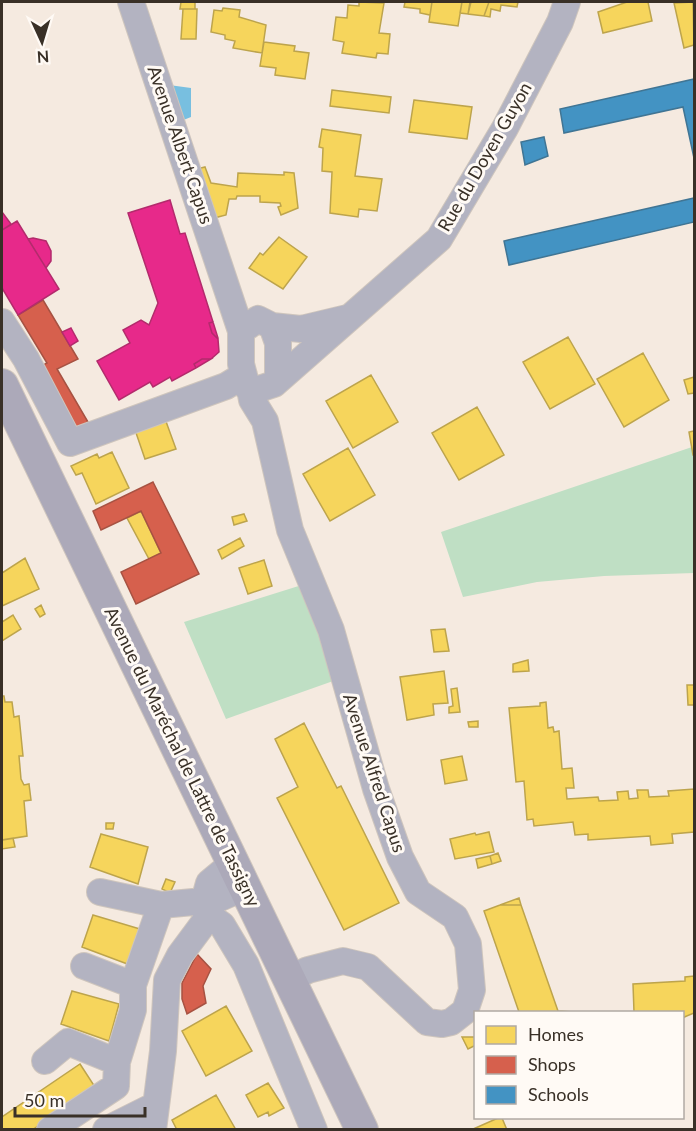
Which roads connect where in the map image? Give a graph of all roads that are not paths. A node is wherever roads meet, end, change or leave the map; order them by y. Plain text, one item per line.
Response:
1 (131, 2) edge
2 (567, 2) edge
3 (350, 317) junction
4 (2, 322) edge
5 (257, 325) junction
6 (262, 382) junction
7 (2, 385) edge
8 (239, 875) junction
9 (100, 892) dead end
10 (161, 905) junction
11 (207, 909) junction
12 (84, 966) dead end
13 (290, 980) junction
14 (133, 985) junction
15 (45, 1061) dead end
16 (117, 1062) junction
17 (155, 1117) edge
18 (50, 1130) edge
19 (106, 1130) edge
20 (314, 1130) edge
21 (362, 1130) edge

1 - 5 street, Avenue Albert Capus
2 - 3 street, Rue du Doyen Guyon
3 - 5 street, Rue du Doyen Guyon
3 - 6 street, Rue du Doyen Guyon
4 - 6 street, Rue du Doyen Guyon
5 - 6 street
5 - 6 street
6 - 13 street, Avenue Alfred Capus
7 - 8 main road, Avenue du Maréchal de Lattre de Tassigny
8 - 11 street
8 - 13 main road, Avenue du Maréchal de Lattre de Tassigny
9 - 10 street
10 - 11 street
10 - 14 street
11 - 17 street
11 - 20 street
12 - 14 street
13 - 21 main road, Avenue du Maréchal de Lattre de Tassigny
14 - 16 street
15 - 16 street
16 - 18 street
17 - 19 street

